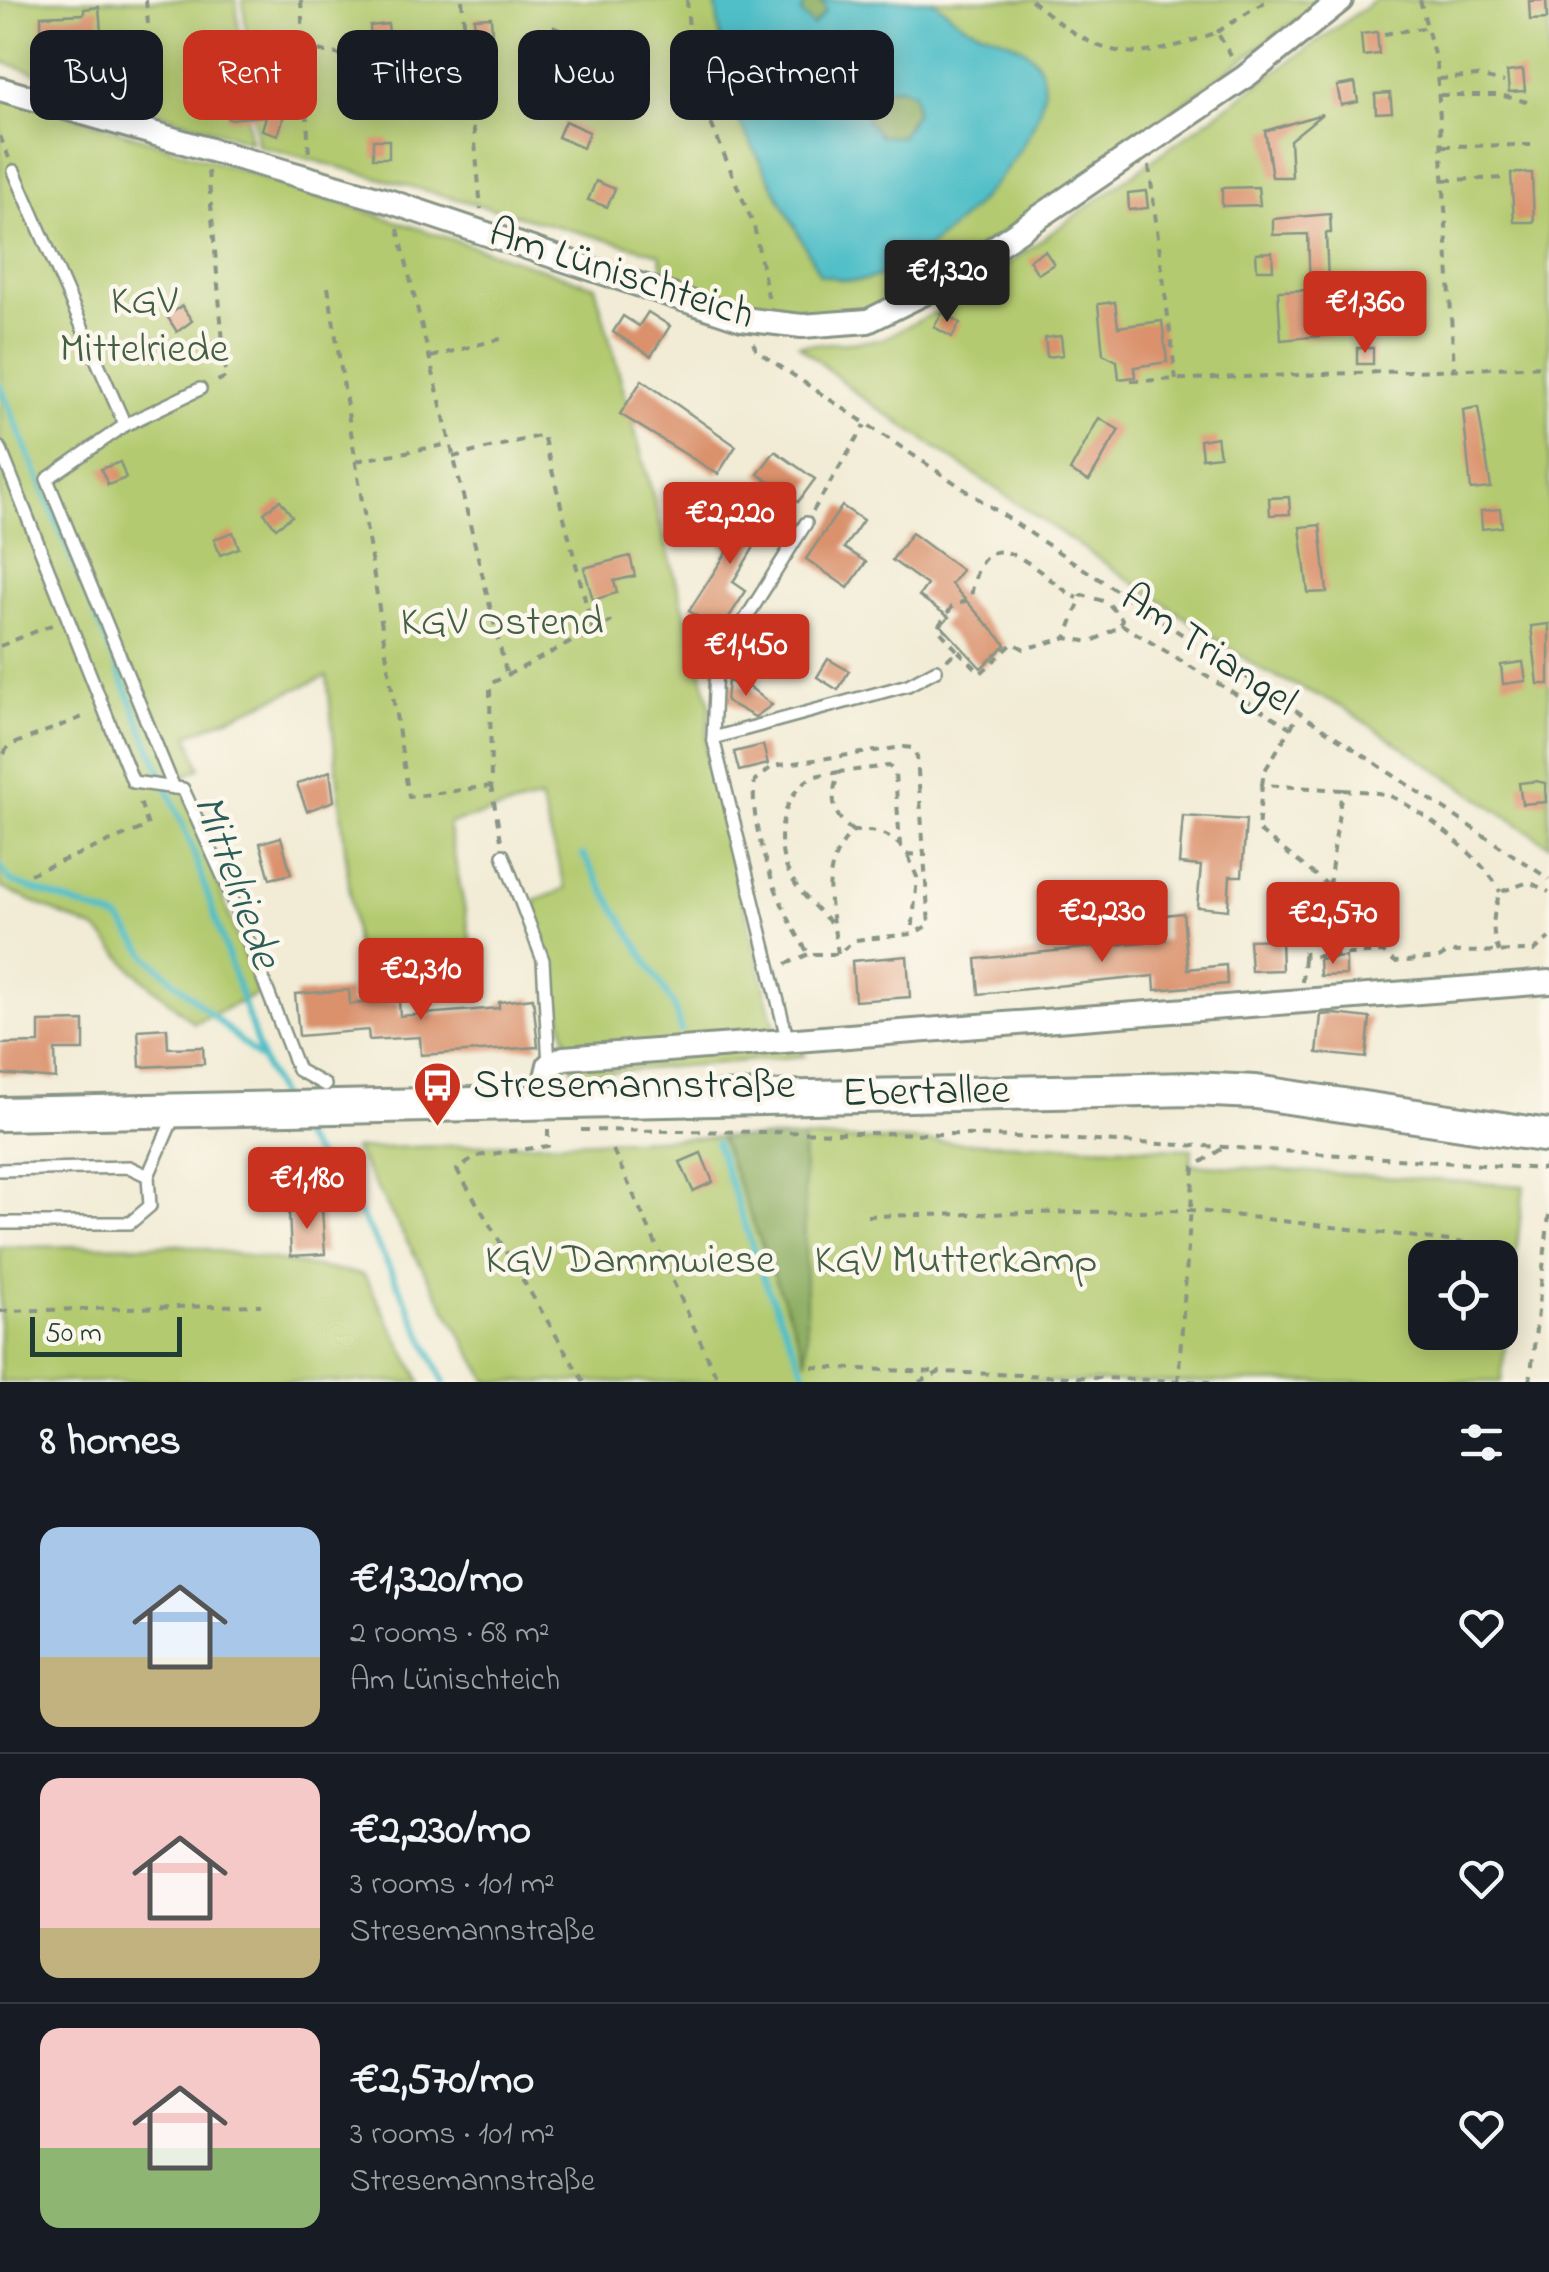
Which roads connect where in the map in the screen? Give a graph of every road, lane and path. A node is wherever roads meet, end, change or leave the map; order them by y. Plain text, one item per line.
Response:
1 (146, 0) edge
2 (301, 0) edge
3 (462, 0) edge
4 (687, 0) edge
5 (1031, 0) edge
6 (1268, 0) edge
7 (1341, 0) edge
8 (1420, 0) edge
9 (1429, 27) junction
10 (302, 30) edge
11 (465, 30) edge
12 (1217, 32) junction
13 (1384, 34) dead end
14 (1245, 77) junction
15 (1438, 79) junction
16 (1504, 82) dead end
17 (0, 89) edge
18 (1440, 95) junction
19 (1535, 104) dead end
20 (307, 120) edge
21 (473, 120) edge
22 (156, 132) junction
23 (0, 136) edge
24 (1532, 145) dead end
25 (206, 146) junction
26 (1146, 146) junction
27 (1443, 146) junction
28 (14, 172) joint
29 (311, 178) junction
30 (1508, 178) dead end
31 (1446, 180) junction
32 (392, 202) junction
33 (483, 232) junction
34 (328, 287) dead end
35 (742, 319) junction
36 (774, 323) junction
37 (508, 337) dead end
38 (429, 357) junction
39 (1549, 366) edge
40 (1454, 368) junction
41 (1176, 380) junction
42 (1131, 382) dead end
43 (200, 389) joint
44 (866, 423) junction
45 (125, 425) junction
46 (450, 444) junction
47 (0, 448) edge
48 (453, 457) junction
49 (356, 461) junction
50 (806, 523) joint
51 (1078, 598) junction
52 (68, 619) junction
53 (612, 621) dead end
54 (1122, 624) junction
55 (593, 631) junction
56 (1066, 638) junction
57 (0, 646) edge
58 (957, 650) junction
59 (936, 670) joint
60 (507, 676) junction
61 (104, 709) junction
62 (1296, 719) dead end
63 (1291, 728) junction
64 (713, 738) junction
65 (4, 754) dead end
66 (840, 772) junction
67 (133, 782) junction
68 (1262, 785) junction
69 (491, 786) junction
70 (174, 788) junction
71 (1342, 790) junction
72 (853, 832) junction
73 (900, 845) junction
74 (503, 854) joint
75 (907, 854) junction
76 (927, 854) junction
77 (30, 874) dead end
78 (1549, 878) edge
79 (1329, 886) junction
80 (1500, 892) junction
81 (1549, 892) edge
82 (834, 927) junction
83 (912, 934) junction
84 (1549, 938) edge
85 (1499, 952) junction
86 (808, 954) junction
87 (838, 954) junction
88 (772, 976) junction
89 (1549, 982) edge
90 (788, 1038) junction
91 (549, 1065) junction
92 (316, 1096) junction
93 (177, 1110) junction
94 (0, 1114) edge
95 (552, 1115) junction
96 (578, 1130) dead end
97 (1549, 1136) edge
98 (1224, 1146) junction
99 (613, 1150) dead end
100 (1549, 1163) edge
101 (0, 1170) edge
102 (148, 1176) junction
103 (1192, 1210) junction
104 (1549, 1215) edge
105 (867, 1216) dead end
106 (0, 1223) edge
107 (1441, 1240) edge
108 (262, 1305) dead end
109 (0, 1311) edge
110 (812, 1367) dead end
111 (940, 1372) junction
112 (1178, 1381) edge
113 (584, 1382) edge
114 (720, 1382) edge
115 (918, 1382) edge
116 (1210, 1382) edge
117 (1530, 1382) edge

1 - 22 path
2 - 10 path
3 - 11 path
4 - 36 path
5 - 12 path
6 - 12 path
7 - 14 street, Am Lünischteich
8 - 9 path
9 - 13 path
9 - 15 path
12 - 14 path
14 - 26 street, Am Lünischteich
15 - 16 path
15 - 18 path
17 - 22 street, Am Lünischteich
18 - 19 path
18 - 27 path
20 - 29 path
21 - 33 path
22 - 25 street, Am Lünischteich
23 - 28 path
24 - 27 path
25 - 29 street, Am Lünischteich
25 - 43 path
26 - 36 street, Am Lünischteich
26 - 41 path
27 - 31 path
28 - 45 lane
29 - 32 street, Am Lünischteich
30 - 31 path
31 - 40 path
32 - 33 street, Am Lünischteich
32 - 38 path
33 - 35 street, Am Lünischteich
34 - 49 path
35 - 36 street, Am Lünischteich
35 - 44 path, Am Triangel
37 - 38 path
38 - 46 path
39 - 40 path
40 - 41 path
41 - 42 path
43 - 45 lane
44 - 50 path
44 - 78 path, Am Triangel
45 - 70 lane
46 - 48 path
46 - 49 path
47 - 52 lane
48 - 55 path
48 - 60 path
49 - 69 path
50 - 64 lane
51 - 54 path
51 - 56 path
51 - 58 path
52 - 57 path
52 - 61 lane
53 - 55 path
54 - 56 path
54 - 63 path
55 - 60 path
56 - 58 path
58 - 59 path
59 - 64 lane
60 - 69 path
61 - 65 path
61 - 67 lane
62 - 63 path
63 - 68 path
64 - 88 lane
66 - 72 path
66 - 73 path
66 - 82 path
67 - 70 lane
67 - 77 path
68 - 71 path
68 - 79 path
69 - 74 path
70 - 92 lane
71 - 79 path
71 - 80 path
72 - 73 path
72 - 82 path
73 - 75 path
74 - 91 lane
75 - 76 path
75 - 83 path
76 - 83 path
76 - 86 path
79 - 85 path
80 - 81 path
80 - 85 path
82 - 87 path
83 - 87 path
84 - 85 path
86 - 87 path
86 - 88 path
88 - 90 lane
89 - 90 street
90 - 91 street
91 - 95 street
92 - 93 main road, Ebertallee
92 - 95 main road, Ebertallee
93 - 94 main road, Ebertallee
93 - 102 lane
95 - 97 main road, Ebertallee
95 - 113 path
96 - 98 path
98 - 100 path
98 - 103 path
99 - 114 path
101 - 102 lane
102 - 106 lane
103 - 105 path
103 - 107 path
103 - 112 path
104 - 117 path
108 - 109 path
110 - 111 path
111 - 112 path
111 - 115 path
112 - 116 path

